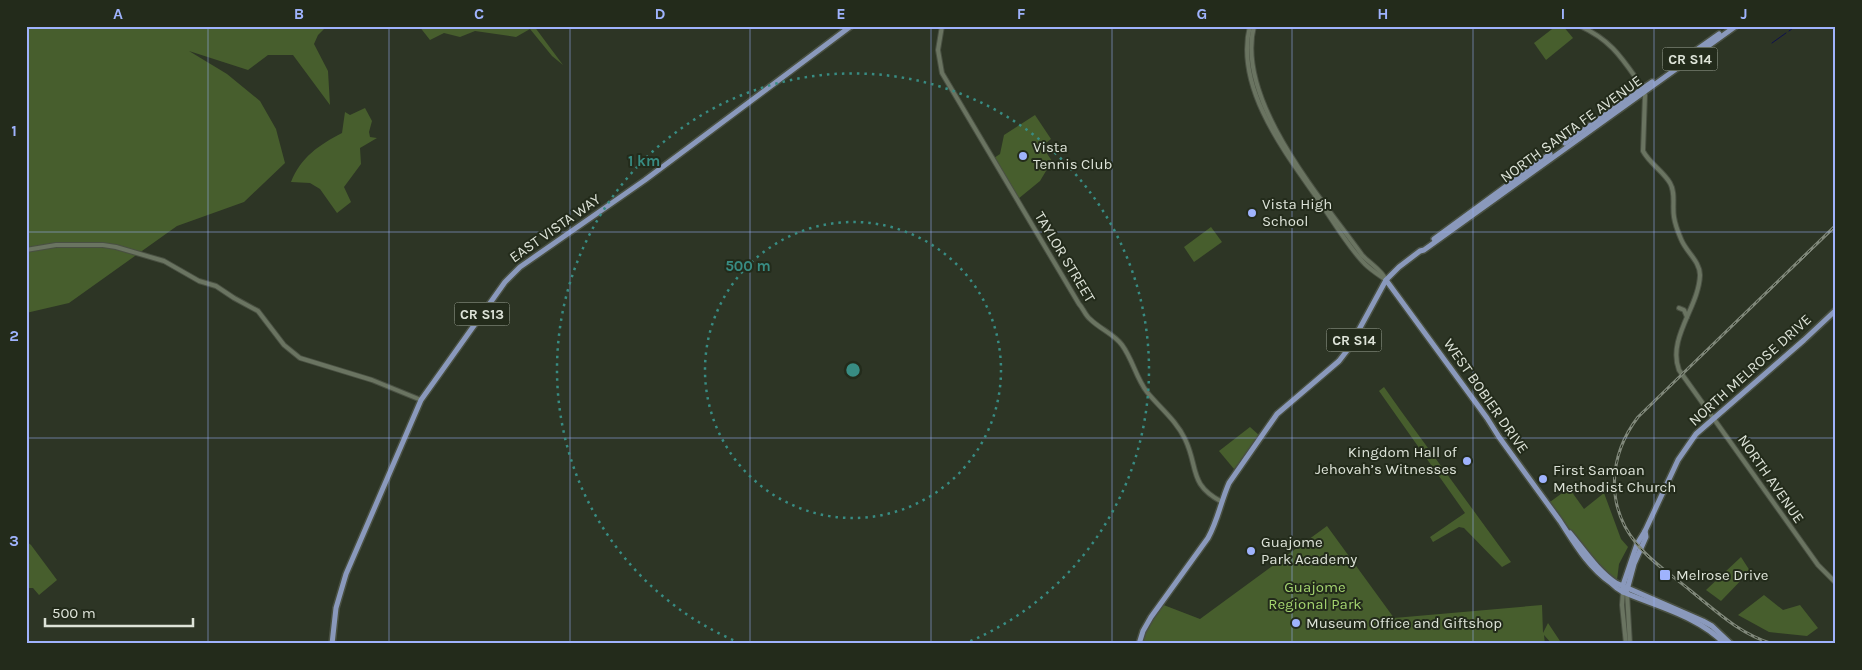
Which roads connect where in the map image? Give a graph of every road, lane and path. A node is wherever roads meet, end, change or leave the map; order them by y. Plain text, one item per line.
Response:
1 (851, 26) edge
2 (942, 26) edge
3 (1250, 26) edge
4 (1254, 26) edge
5 (1580, 26) edge
6 (1730, 26) edge
7 (1736, 26) edge
8 (1723, 35) junction
9 (1643, 90) junction
10 (1456, 222) junction
11 (1451, 230) junction
12 (1437, 239) junction
13 (26, 250) edge
14 (1386, 280) junction
15 (1679, 308) dead end
16 (1836, 310) edge
17 (1687, 318) junction
18 (421, 400) junction
19 (1713, 418) junction
20 (1222, 502) junction
21 (1836, 583) edge
22 (1625, 589) junction
23 (1665, 609) junction
24 (1685, 612) junction
25 (332, 644) edge
26 (1139, 644) edge
27 (1628, 644) edge
28 (1726, 644) edge
29 (1731, 644) edge

1 - 18 main road, EAST VISTA WAY / CR S13
2 - 20 main road, TAYLOR STREET
3 - 14 main road
4 - 14 main road
5 - 9 main road
6 - 8 main road
6 - 9 main road, NORTH SANTA FE AVENUE / CR S14
7 - 8 main road, NORTH SANTA FE AVENUE / CR S14
8 - 9 main road, NORTH SANTA FE AVENUE / CR S14
9 - 10 main road, NORTH SANTA FE AVENUE / CR S14
9 - 11 main road, NORTH SANTA FE AVENUE / CR S14
9 - 17 main road, NORTH AVENUE
10 - 11 main road
10 - 12 main road, NORTH SANTA FE AVENUE / CR S14
11 - 12 main road, NORTH SANTA FE AVENUE / CR S14
12 - 14 main road, NORTH SANTA FE AVENUE / CR S14
13 - 18 main road
14 - 20 main road, NORTH SANTA FE AVENUE / CR S14
14 - 22 main road, WEST BOBIER DRIVE
15 - 17 main road
16 - 19 main road, NORTH MELROSE DRIVE
17 - 19 main road, NORTH AVENUE
18 - 25 main road, EAST VISTA WAY / CR S13
19 - 21 main road, NORTH AVENUE
19 - 22 main road, NORTH MELROSE DRIVE
20 - 26 main road, NORTH SANTA FE AVENUE / CR S14
22 - 23 main road
22 - 24 main road
22 - 27 main road
23 - 24 main road
23 - 28 main road
24 - 29 main road

